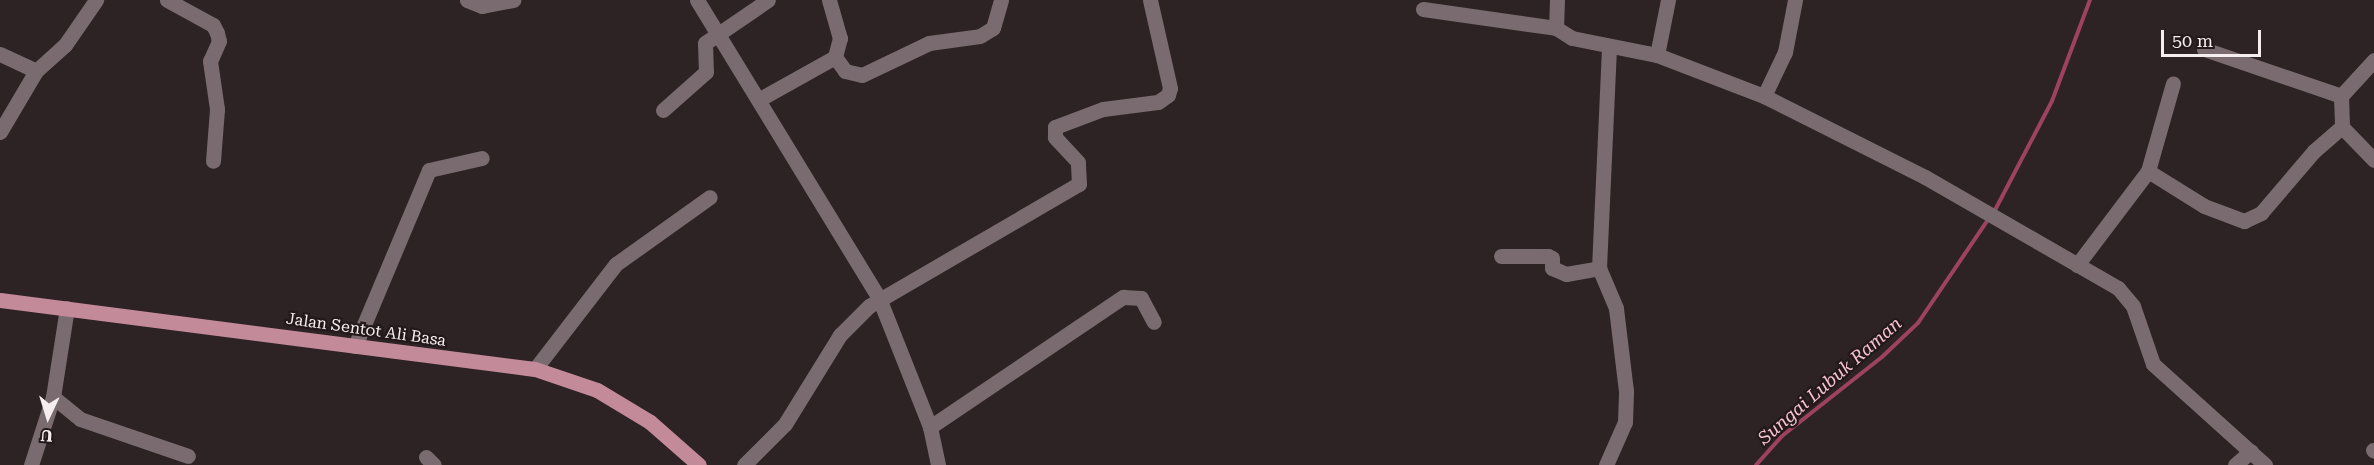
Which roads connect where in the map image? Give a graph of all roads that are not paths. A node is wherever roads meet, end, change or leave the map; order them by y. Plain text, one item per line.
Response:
1 (96, 0) edge
2 (167, 0) edge
3 (467, 0) edge
4 (513, 0) edge
5 (697, 0) edge
6 (768, 0) edge
7 (829, 0) edge
8 (1001, 0) edge
9 (1150, 0) edge
10 (1557, 0) edge
11 (1668, 0) edge
12 (1795, 0) edge
13 (1423, 9) dead end
14 (1556, 28) junction
15 (721, 33) junction
16 (1609, 47) junction
17 (2204, 49) dead end
18 (0, 54) edge
19 (1657, 55) junction
20 (835, 57) junction
21 (2374, 60) edge
22 (36, 71) junction
23 (2173, 83) dead end
24 (1764, 96) junction
25 (2341, 96) junction
26 (760, 99) junction
27 (663, 110) dead end
28 (2342, 127) junction
29 (0, 132) edge
30 (483, 158) dead end
31 (2374, 160) edge
32 (213, 162) dead end
33 (2148, 171) junction
34 (710, 197) dead end
35 (1501, 256) dead end
36 (2077, 266) junction
37 (1599, 268) junction
38 (879, 298) junction
39 (0, 300) edge
40 (67, 308) junction
41 (1154, 322) dead end
42 (355, 346) junction
43 (535, 369) junction
44 (53, 397) junction
45 (930, 427) junction
46 (2251, 451) junction
47 (188, 456) dead end
48 (31, 465) edge
49 (699, 465) edge
50 (744, 465) edge
51 (938, 465) edge
52 (1606, 465) edge
53 (2235, 465) edge
54 (2265, 465) edge

1 - 22 street
2 - 32 street
3 - 4 street
5 - 15 street
6 - 15 street
7 - 20 street
8 - 20 street
9 - 38 street
10 - 14 street
11 - 19 street
12 - 24 street
13 - 14 street
14 - 16 street
15 - 26 street
15 - 27 street
16 - 19 street
16 - 37 street
17 - 25 street
18 - 22 street
19 - 24 street
20 - 26 street
21 - 25 street
22 - 29 street
23 - 33 street
24 - 36 street
25 - 28 street
26 - 38 street
28 - 31 street
28 - 33 street
30 - 42 street
33 - 36 street
34 - 43 street
35 - 37 street
36 - 46 street
37 - 52 street
38 - 45 street
38 - 50 street
39 - 40 main road, Jalan Sentot Ali Basa
40 - 42 main road, Jalan Sentot Ali Basa
40 - 44 street
41 - 45 street
42 - 43 main road, Jalan Sentot Ali Basa
43 - 49 main road, Jalan Sentot Ali Basa
44 - 47 street
44 - 48 street
45 - 51 street
46 - 53 street
46 - 54 street

